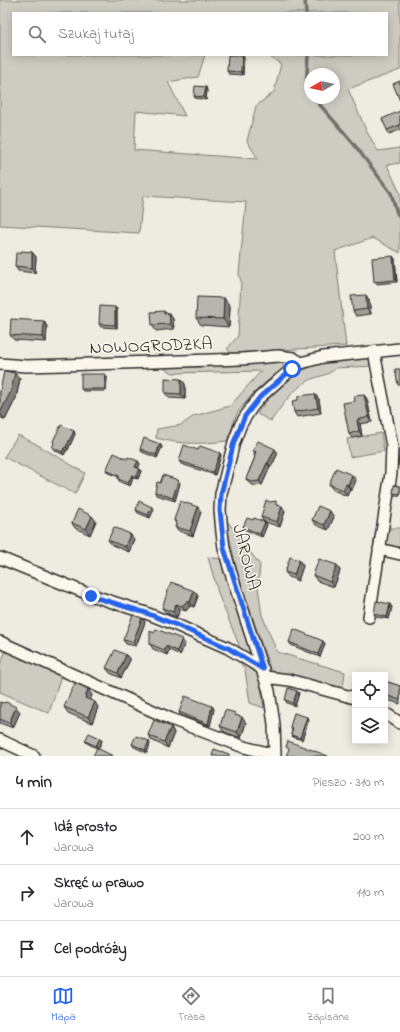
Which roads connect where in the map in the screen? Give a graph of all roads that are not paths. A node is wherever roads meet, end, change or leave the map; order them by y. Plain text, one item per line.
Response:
1 (400, 349) edge
2 (374, 352) junction
3 (301, 363) junction
4 (0, 364) edge
5 (380, 549) junction
6 (400, 554) edge
7 (0, 558) edge
8 (368, 617) dead end
9 (0, 642) edge
10 (264, 673) junction
11 (352, 697) edge
12 (388, 715) edge
13 (400, 723) edge
14 (0, 740) edge
15 (275, 755) edge
16 (34, 756) edge

1 - 2 street, JAROWA
2 - 3 street, JAROWA
2 - 5 street
3 - 4 street, NOWOGRODZKA
3 - 10 street, JAROWA
5 - 6 street
5 - 8 street
7 - 10 street
9 - 15 street
10 - 11 street
10 - 15 street, JAROWA
12 - 13 street
14 - 16 street

